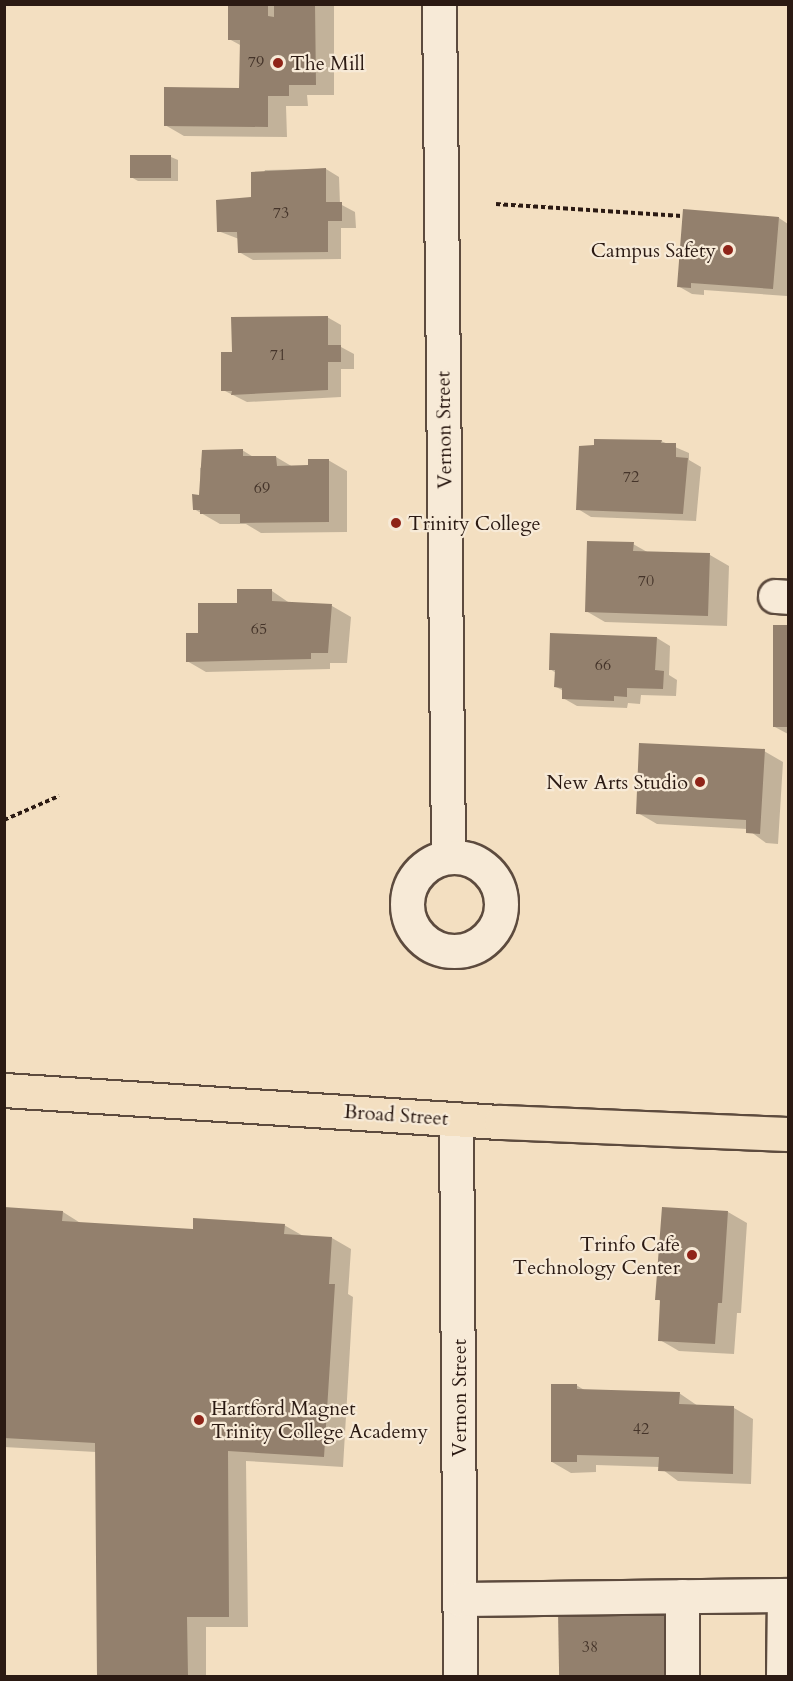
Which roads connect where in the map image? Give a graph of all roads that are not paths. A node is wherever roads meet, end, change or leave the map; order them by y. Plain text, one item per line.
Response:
1 (439, 4) edge
2 (448, 856) dead end
3 (4, 1090) edge
4 (456, 1119) junction
5 (789, 1134) edge
6 (682, 1596) junction
7 (460, 1599) junction
8 (460, 1677) edge
9 (682, 1677) edge
10 (783, 1677) edge

1 - 2 street, Vernon Street
3 - 4 main road, Broad Street
4 - 5 main road, Broad Street
4 - 7 street, Vernon Street
6 - 7 street
6 - 9 street
6 - 10 street
7 - 8 street, Vernon Street

